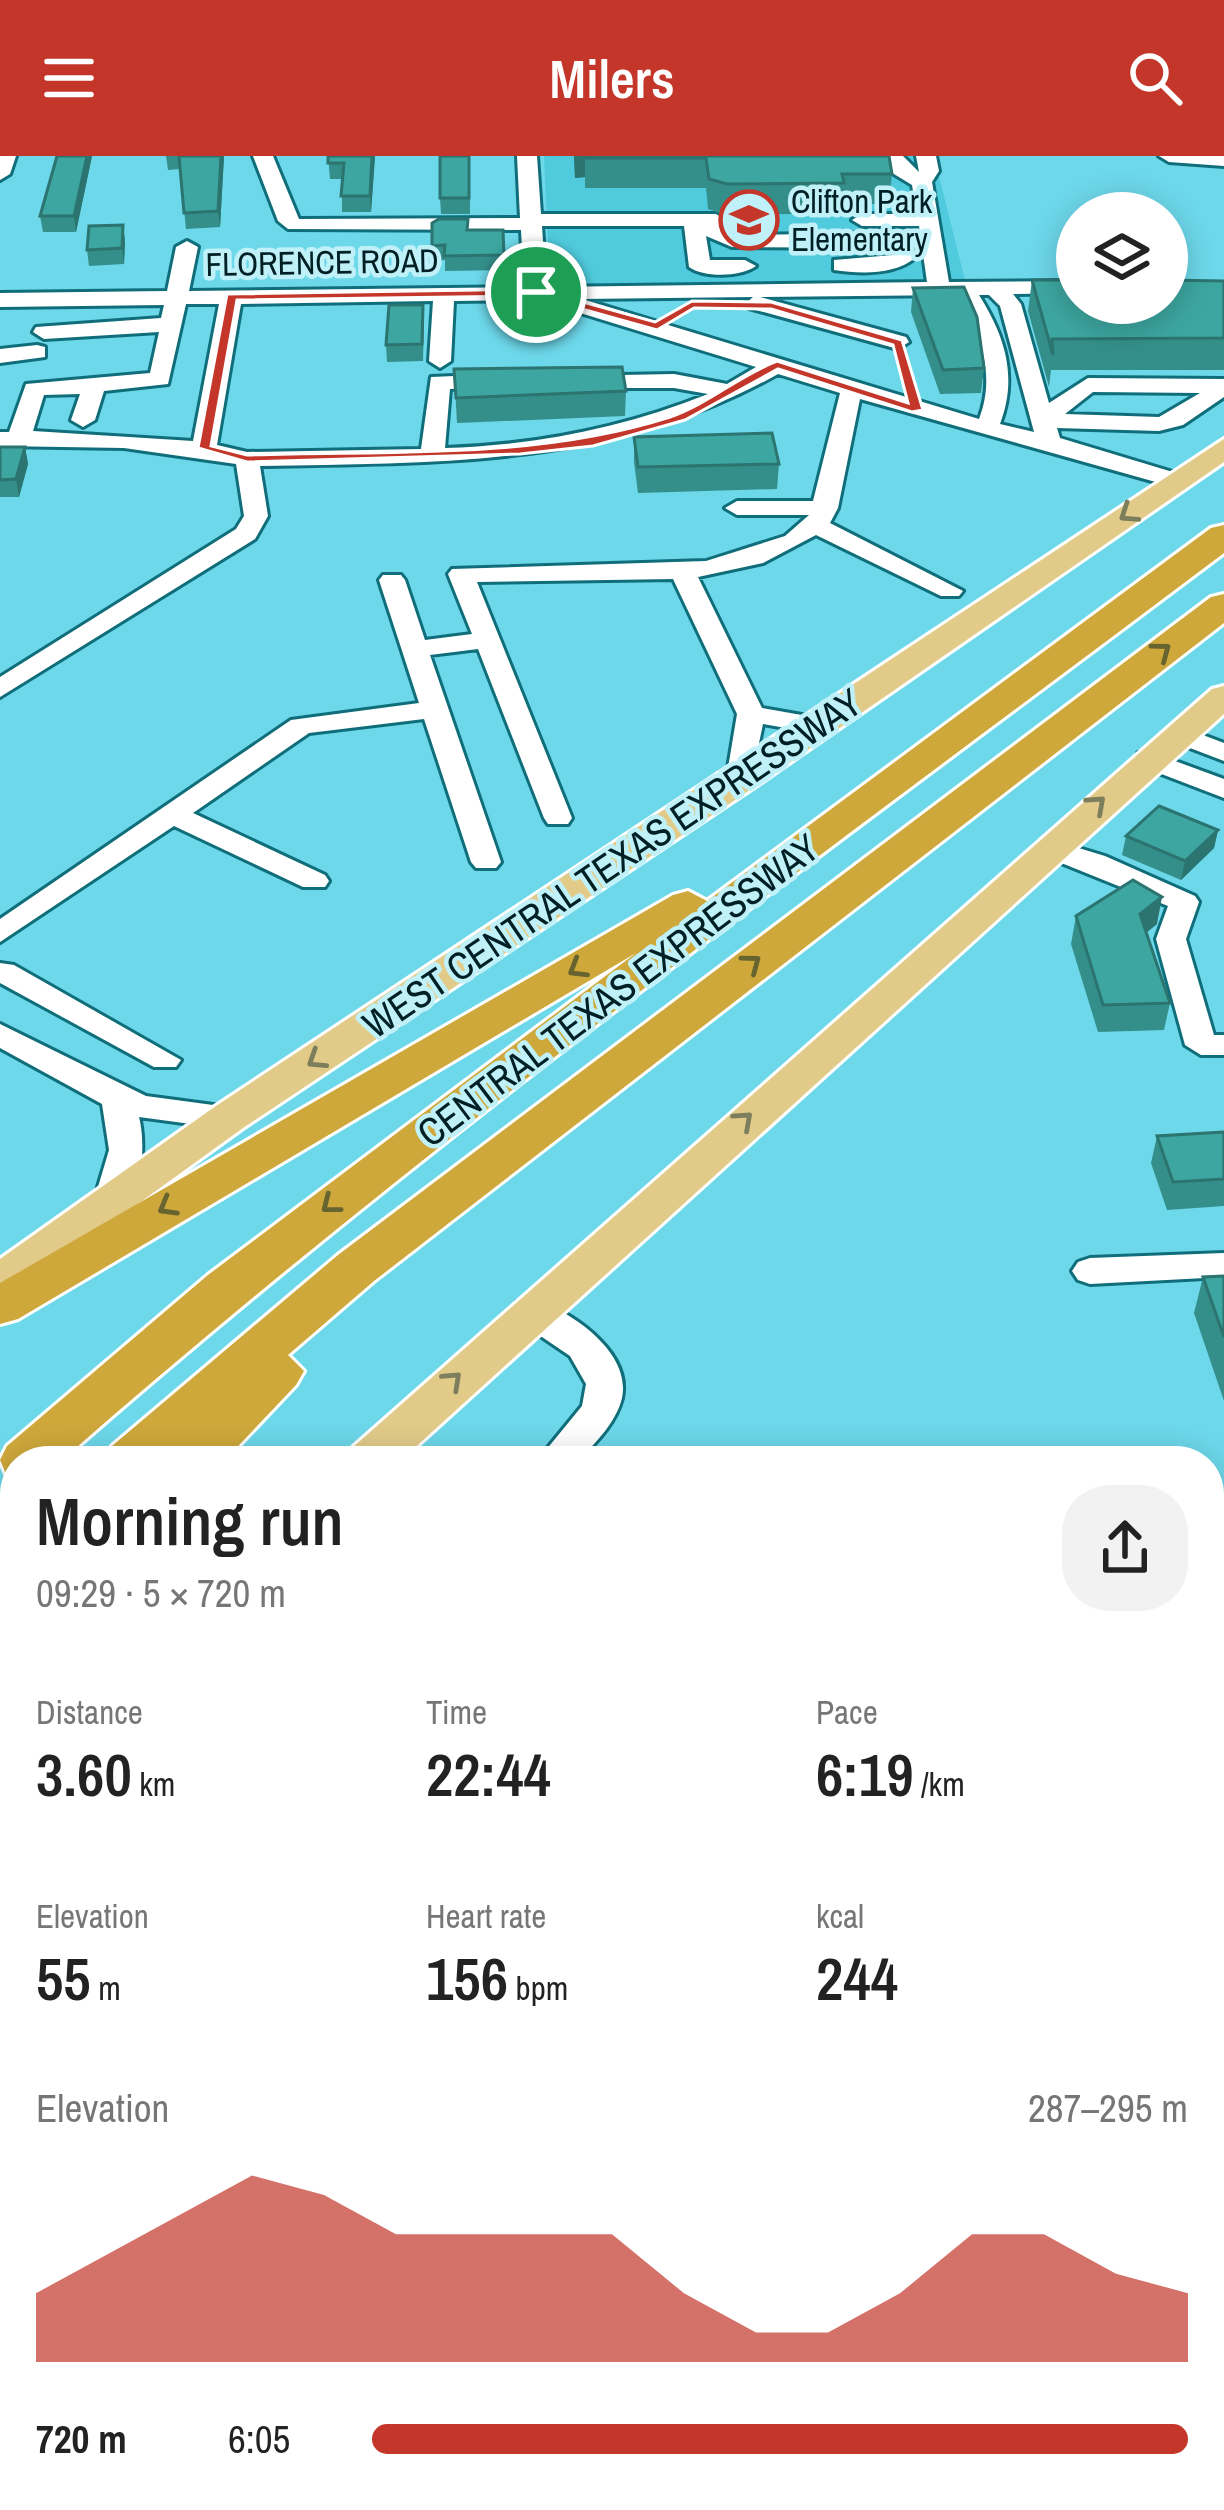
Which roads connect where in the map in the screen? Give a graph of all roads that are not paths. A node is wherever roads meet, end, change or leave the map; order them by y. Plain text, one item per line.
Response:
1 (6, 156) edge
2 (262, 156) edge
3 (527, 156) edge
4 (893, 156) edge
5 (926, 156) edge
6 (1169, 156) edge
7 (1224, 160) edge
8 (0, 174) edge
9 (922, 182) junction
10 (639, 193) dead end
11 (638, 220) junction
12 (703, 220) junction
13 (930, 220) junction
14 (531, 222) junction
15 (187, 247) dead end
16 (770, 266) dead end
17 (816, 266) dead end
18 (939, 289) junction
19 (1056, 290) edge
20 (536, 292) junction
21 (444, 294) junction
22 (969, 295) junction
23 (1002, 296) junction
24 (231, 297) junction
25 (179, 298) junction
26 (55, 299) junction
27 (0, 300) edge
28 (1056, 300) edge
29 (172, 324) junction
30 (657, 327) junction
31 (38, 349) junction
32 (0, 356) edge
33 (440, 361) dead end
34 (777, 364) junction
35 (907, 376) junction
36 (93, 386) junction
37 (1155, 386) junction
38 (1224, 387) edge
39 (856, 390) junction
40 (735, 392) junction
41 (209, 423) junction
42 (1106, 425) junction
43 (986, 428) junction
44 (81, 429) junction
45 (1045, 431) junction
46 (9, 439) edge
47 (204, 448) junction
48 (1224, 448) edge
49 (433, 453) junction
50 (247, 458) junction
51 (1177, 481) junction
52 (737, 508) dead end
53 (821, 517) junction
54 (1224, 536) edge
55 (682, 571) junction
56 (392, 580) dead end
57 (950, 591) dead end
58 (1224, 604) edge
59 (487, 640) junction
60 (416, 649) junction
61 (0, 689) edge
62 (1224, 696) edge
63 (435, 709) junction
64 (751, 714) junction
65 (820, 726) junction
66 (1164, 746) junction
67 (1224, 753) edge
68 (740, 780) junction
69 (1224, 789) edge
70 (172, 815) junction
71 (558, 818) dead end
72 (829, 834) junction
73 (1049, 848) junction
74 (486, 862) dead end
75 (314, 881) dead end
76 (0, 933) edge
77 (3, 972) edge
78 (58, 1002) junction
79 (3, 1035) edge
80 (1224, 1045) edge
81 (165, 1060) dead end
82 (118, 1102) junction
83 (228, 1118) junction
84 (112, 1197) junction
85 (1224, 1265) edge
86 (356, 1268) junction
87 (1090, 1271) dead end
88 (0, 1280) edge
89 (0, 1306) edge
90 (530, 1311) junction
91 (43, 1446) edge
92 (148, 1446) edge
93 (205, 1446) edge
94 (385, 1446) edge
95 (568, 1446) edge

1 - 8 street
2 - 14 street
3 - 14 street
4 - 9 street
5 - 9 street
6 - 7 street
9 - 13 street
10 - 11 street
11 - 12 street
11 - 14 street
12 - 13 street
12 - 16 street
12 - 17 street
13 - 18 street
14 - 20 street
15 - 25 street
18 - 20 street, FLORENCE ROAD
18 - 22 street, FLORENCE ROAD
19 - 23 street, FLORENCE ROAD
20 - 21 street, FLORENCE ROAD
20 - 30 street
21 - 24 street, FLORENCE ROAD
21 - 33 street
22 - 23 street, FLORENCE ROAD
22 - 35 street
22 - 43 street
23 - 28 street
23 - 45 street
24 - 25 street, FLORENCE ROAD
24 - 41 street
25 - 26 street, FLORENCE ROAD
25 - 29 street
26 - 27 street, FLORENCE ROAD
26 - 31 street
29 - 31 street
29 - 36 street
30 - 34 street
30 - 35 street
31 - 32 street
34 - 39 street
34 - 40 street
35 - 39 street
35 - 43 street
36 - 44 street
36 - 46 street
37 - 38 street
37 - 42 street
37 - 45 street
38 - 42 street
39 - 53 street
40 - 49 street
40 - 49 street
41 - 44 street
41 - 47 street
42 - 45 street
43 - 45 street
44 - 46 street
44 - 47 street
45 - 51 street
47 - 50 street
48 - 51 main road, WEST CENTRAL TEXAS EXPRESSWAY
49 - 50 street
50 - 61 street
51 -> 65 main road, WEST CENTRAL TEXAS EXPRESSWAY
52 - 53 street
53 - 55 street
53 - 57 street
54 - 72 highway, CENTRAL TEXAS EXPRESSWAY
55 - 59 street
55 - 64 street
56 - 60 street
86 -> 58 highway, CENTRAL TEXAS EXPRESSWAY
59 - 60 street
59 - 71 street
60 - 63 street
62 - 66 main road
63 - 70 street
63 - 74 street
64 - 65 street
64 - 68 street
65 - 68 main road, WEST CENTRAL TEXAS EXPRESSWAY
66 - 67 street
66 - 69 street
73 -> 66 main road
68 -> 83 main road, WEST CENTRAL TEXAS EXPRESSWAY
70 - 75 street
70 - 76 street
72 -> 89 highway
72 -> 91 highway, CENTRAL TEXAS EXPRESSWAY
73 - 80 street
90 -> 73 main road
77 - 78 street
78 - 79 street
78 - 81 street
79 - 82 street
82 - 83 street
82 - 84 street
83 - 84 main road, WEST CENTRAL TEXAS EXPRESSWAY
84 - 88 main road, WEST CENTRAL TEXAS EXPRESSWAY
85 - 87 street
86 - 92 highway, CENTRAL TEXAS EXPRESSWAY
86 - 93 highway
94 -> 90 main road
90 - 95 street

